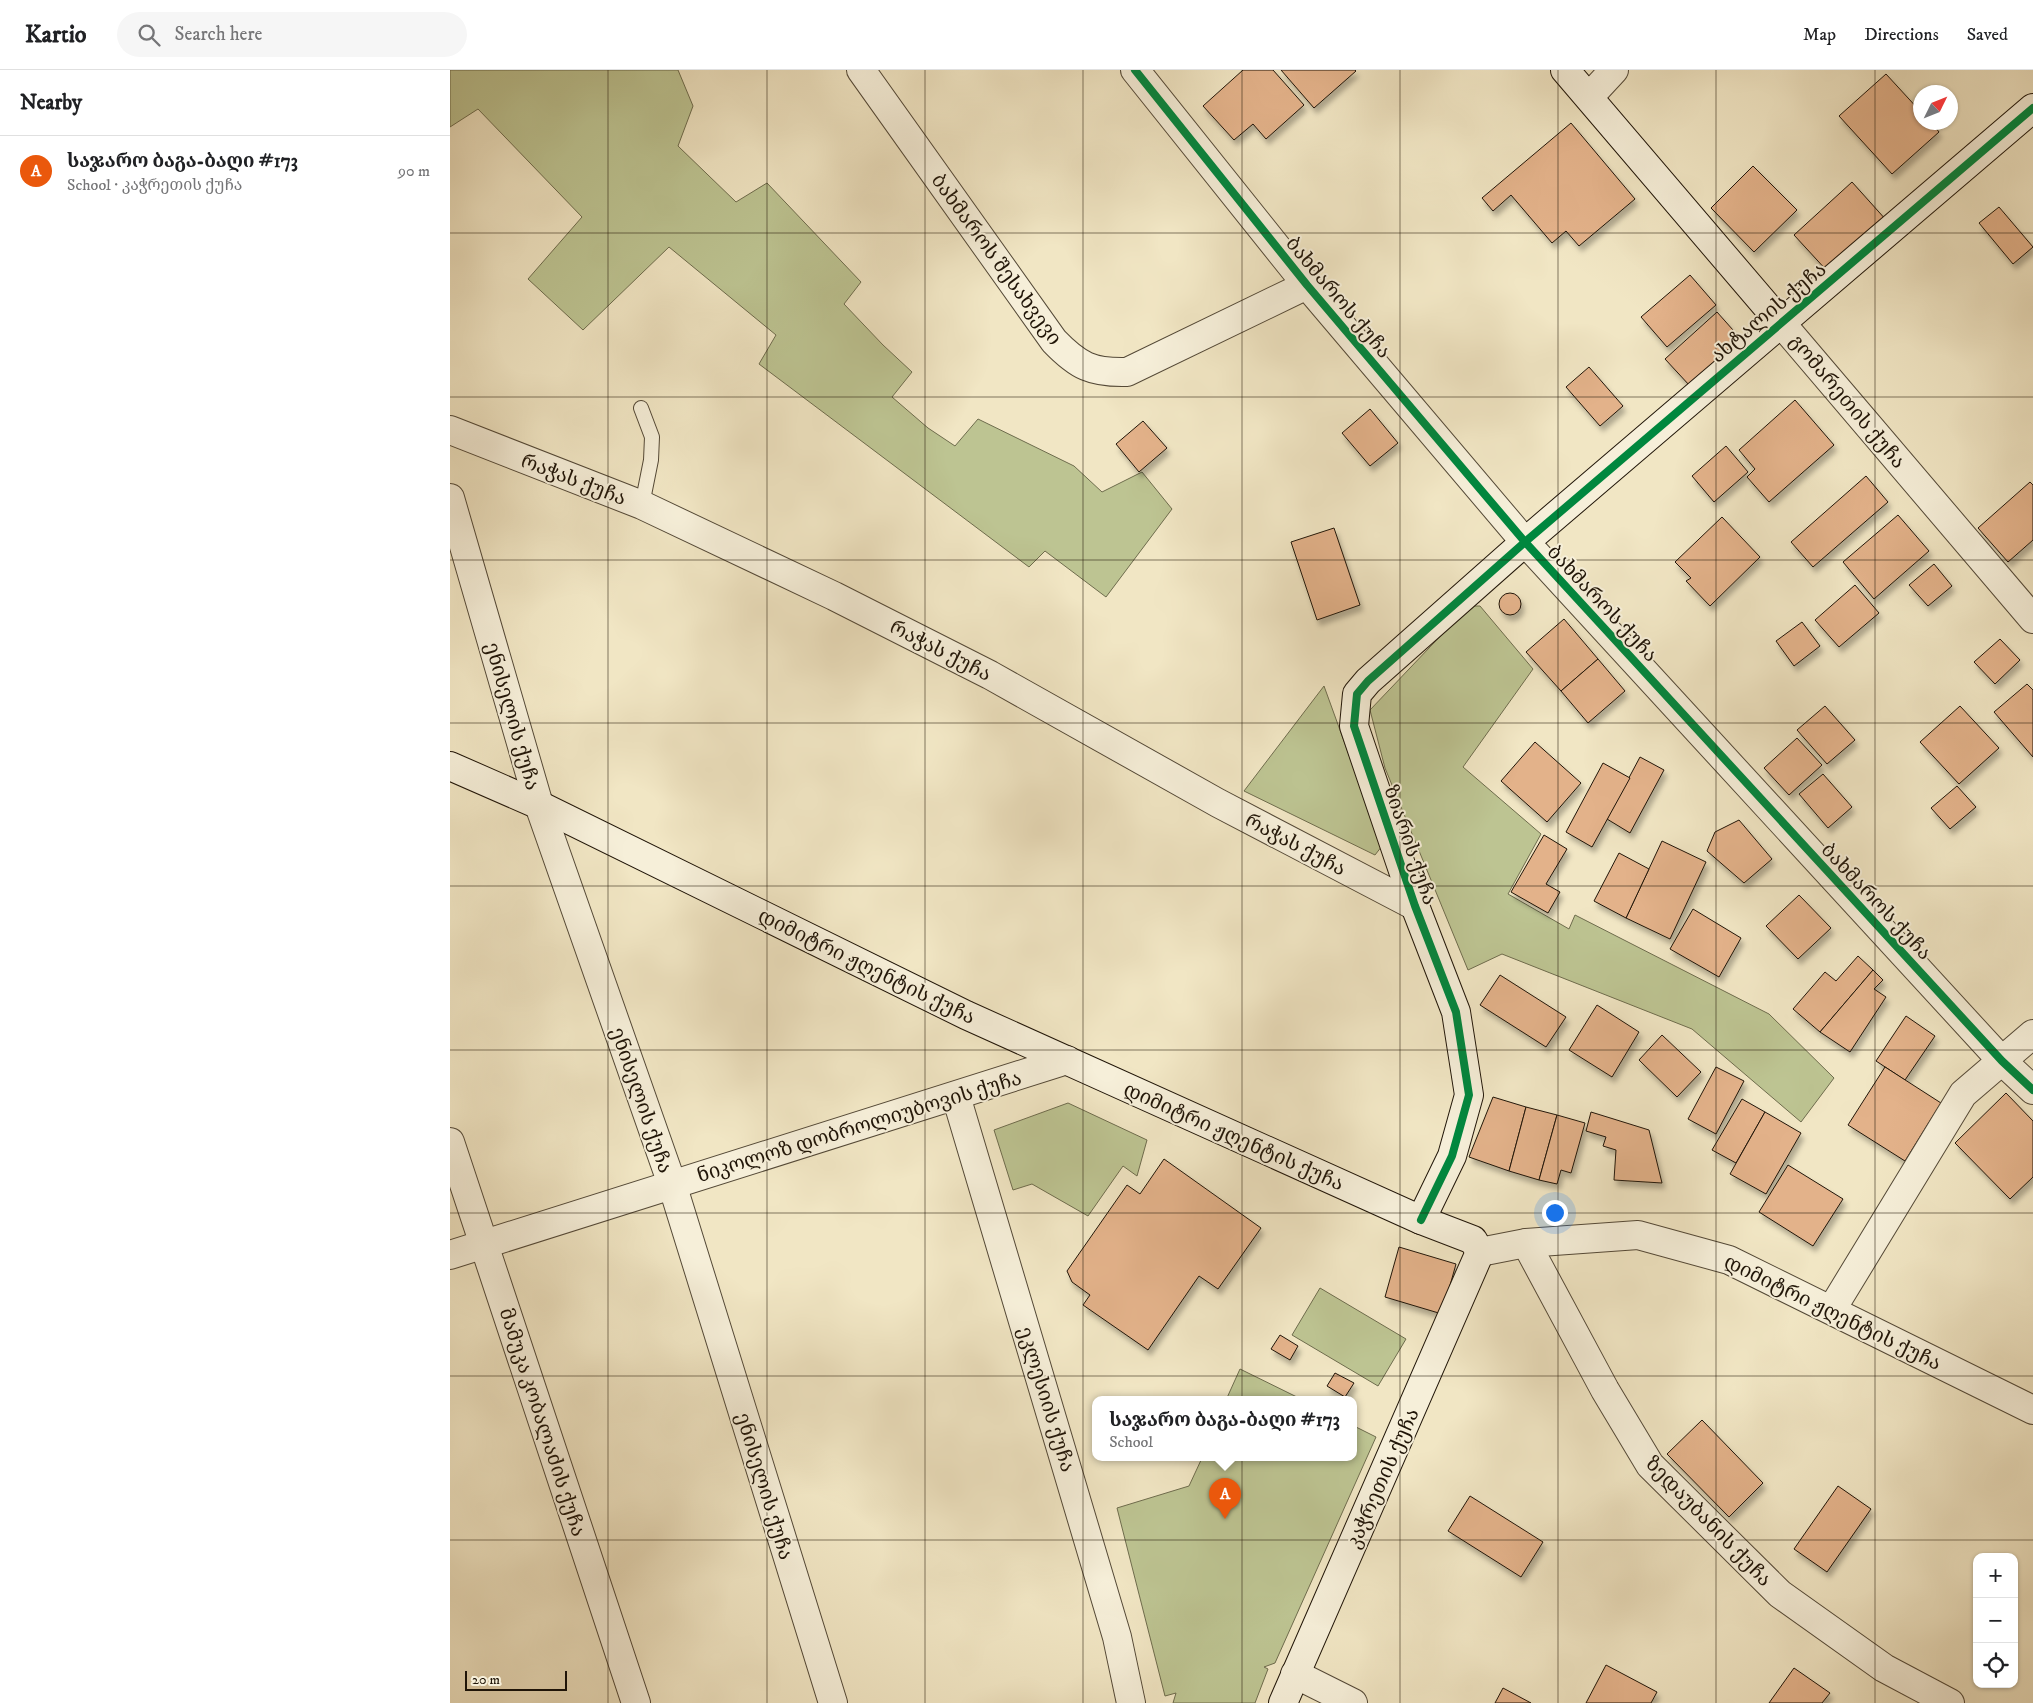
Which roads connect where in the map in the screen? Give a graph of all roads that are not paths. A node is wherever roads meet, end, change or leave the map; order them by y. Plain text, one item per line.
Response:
1 (861, 70) edge
2 (1135, 70) edge
3 (1565, 70) edge
4 (1614, 70) edge
5 (1589, 97) junction
6 (2033, 108) edge
7 (1307, 286) junction
8 (1781, 323) junction
9 (641, 408) dead end
10 (450, 430) edge
11 (450, 498) edge
12 (642, 505) junction
13 (1525, 542) junction
14 (2033, 619) edge
15 (450, 766) edge
16 (539, 805) junction
17 (1414, 906) junction
18 (2033, 1034) edge
19 (1067, 1060) junction
20 (2002, 1061) junction
21 (2033, 1090) edge
22 (956, 1096) junction
23 (450, 1142) edge
24 (672, 1184) junction
25 (1421, 1220) junction
26 (484, 1243) junction
27 (1526, 1243) junction
28 (1480, 1252) junction
29 (450, 1255) edge
30 (1832, 1309) junction
31 (2033, 1410) edge
32 (1295, 1674) junction
33 (636, 1703) edge
34 (833, 1703) edge
35 (1131, 1703) edge
36 (1283, 1703) edge
37 (1353, 1703) edge
38 (1950, 1703) edge

1 - 7 street, ბახმაროს შესახვევი
2 - 7 street, ბახმაროს ქუჩა
3 - 5 street, გომარეთის ქუჩა
4 - 5 street
5 - 8 street, გომარეთის ქუჩა
6 - 8 street, ახტალის ქუჩა
7 - 13 street, ბახმაროს ქუჩა
8 - 13 street, ახტალის ქუჩა
8 - 14 street, გომარეთის ქუჩა
9 - 12 lane
10 - 12 street, რაჭას ქუჩა
11 - 16 street, ენისელის ქუჩა
12 - 17 street, რაჭას ქუჩა
13 - 17 street, ზიარის ქუჩა
13 - 20 street, ბახმაროს ქუჩა
15 - 16 street, დიმიტრი ჟღენტის ქუჩა
16 - 19 street, დიმიტრი ჟღენტის ქუჩა
16 - 24 street, ენისელის ქუჩა
17 - 25 street, ზიარის ქუჩა
18 - 20 street
19 - 22 street, ნიკოლოზ დობროლიუბოვის ქუჩა
19 - 25 street, დიმიტრი ჟღენტის ქუჩა
20 - 21 street, ბახმაროს ქუჩა
20 - 30 street
22 - 24 street, ნიკოლოზ დობროლიუბოვის ქუჩა
22 - 35 street, ეკლესიის ქუჩა
23 - 26 street, მამუკა კობალაძის ქუჩა
24 - 26 street, ნიკოლოზ დობროლიუბოვის ქუჩა
24 - 34 street, ენისელის ქუჩა
25 - 28 street, დიმიტრი ჟღენტის ქუჩა
26 - 29 street, ნიკოლოზ დობროლიუბოვის ქუჩა
26 - 33 street, მამუკა კობალაძის ქუჩა
27 - 28 street, დიმიტრი ჟღენტის ქუჩა
27 - 30 street, დიმიტრი ჟღენტის ქუჩა
27 - 38 street, ზედაუბანის ქუჩა
28 - 32 street, კაჭრეთის ქუჩა
30 - 31 street, დიმიტრი ჟღენტის ქუჩა
32 - 36 street, კაჭრეთის ქუჩა
32 - 37 street

